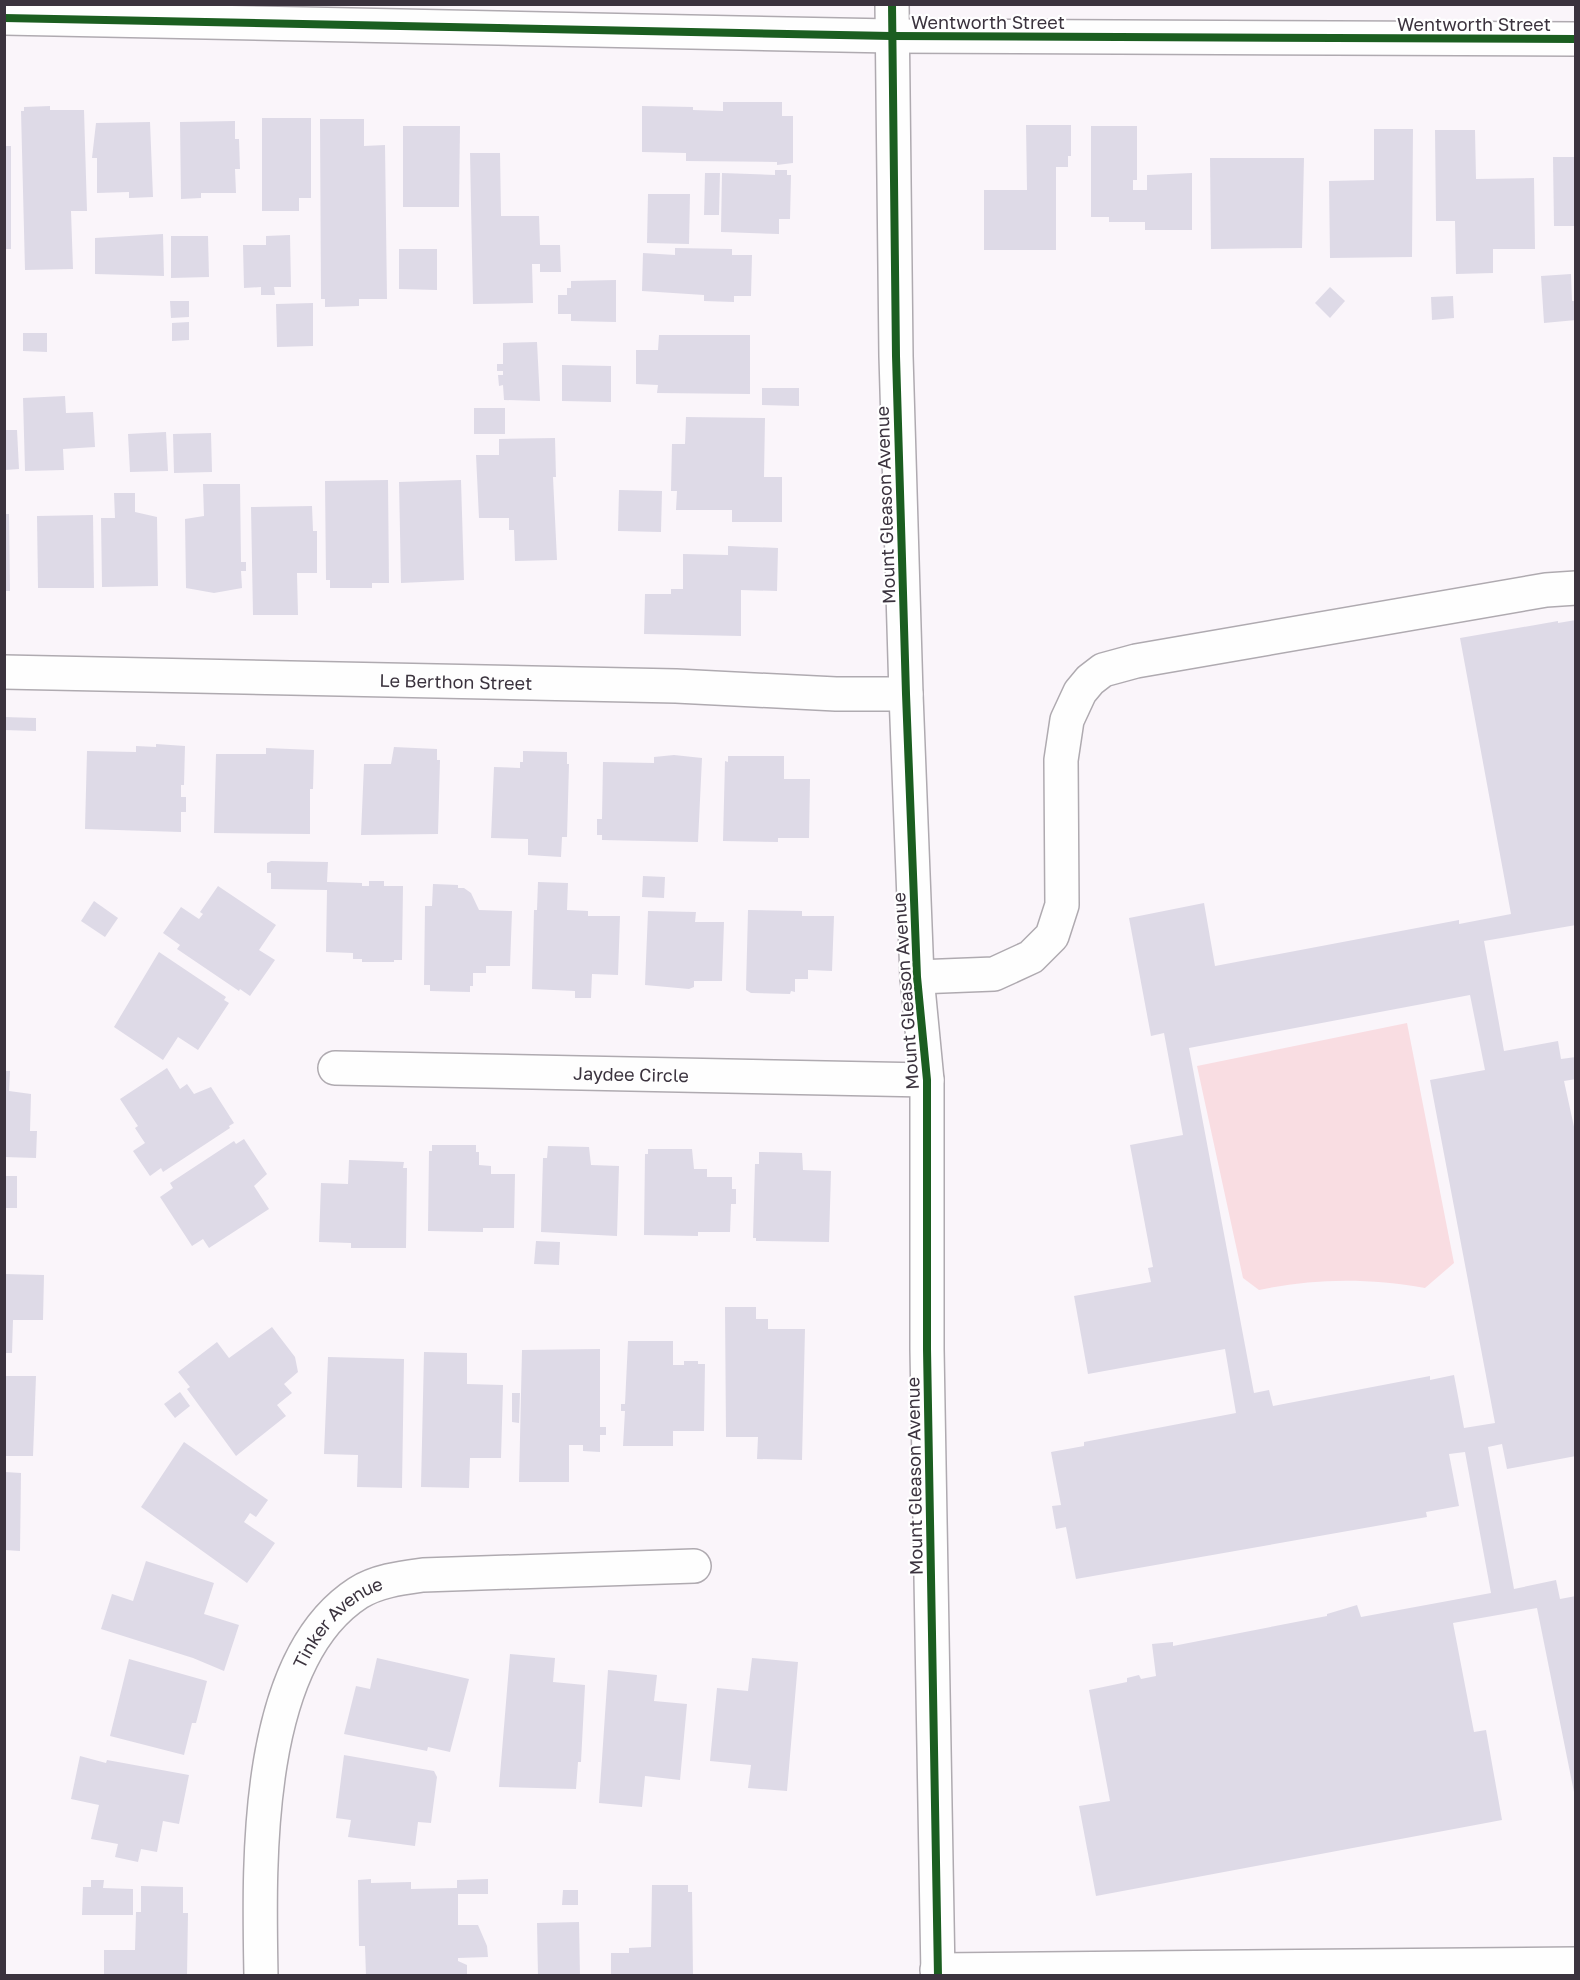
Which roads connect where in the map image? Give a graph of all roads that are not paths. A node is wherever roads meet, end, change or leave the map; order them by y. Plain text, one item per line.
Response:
1 (892, 4) edge
2 (4, 18) edge
3 (891, 36) junction
4 (1575, 39) edge
5 (1575, 588) edge
6 (4, 672) edge
7 (906, 694) junction
8 (917, 977) junction
9 (335, 1068) dead end
10 (927, 1080) junction
11 (694, 1566) dead end
12 (1575, 1964) edge
13 (938, 1973) edge
14 (261, 1976) edge

1 - 3 street, Mount Gleason Avenue
2 - 3 street, Wentworth Street
3 - 4 street, Wentworth Street
3 - 7 street, Mount Gleason Avenue
5 - 8 street
6 - 7 street, Le Berthon Street
7 - 8 street, Mount Gleason Avenue
8 - 10 street, Mount Gleason Avenue
9 - 10 street, Jaydee Circle
10 - 13 street, Mount Gleason Avenue
11 - 14 street, Tinker Avenue
12 - 13 street

